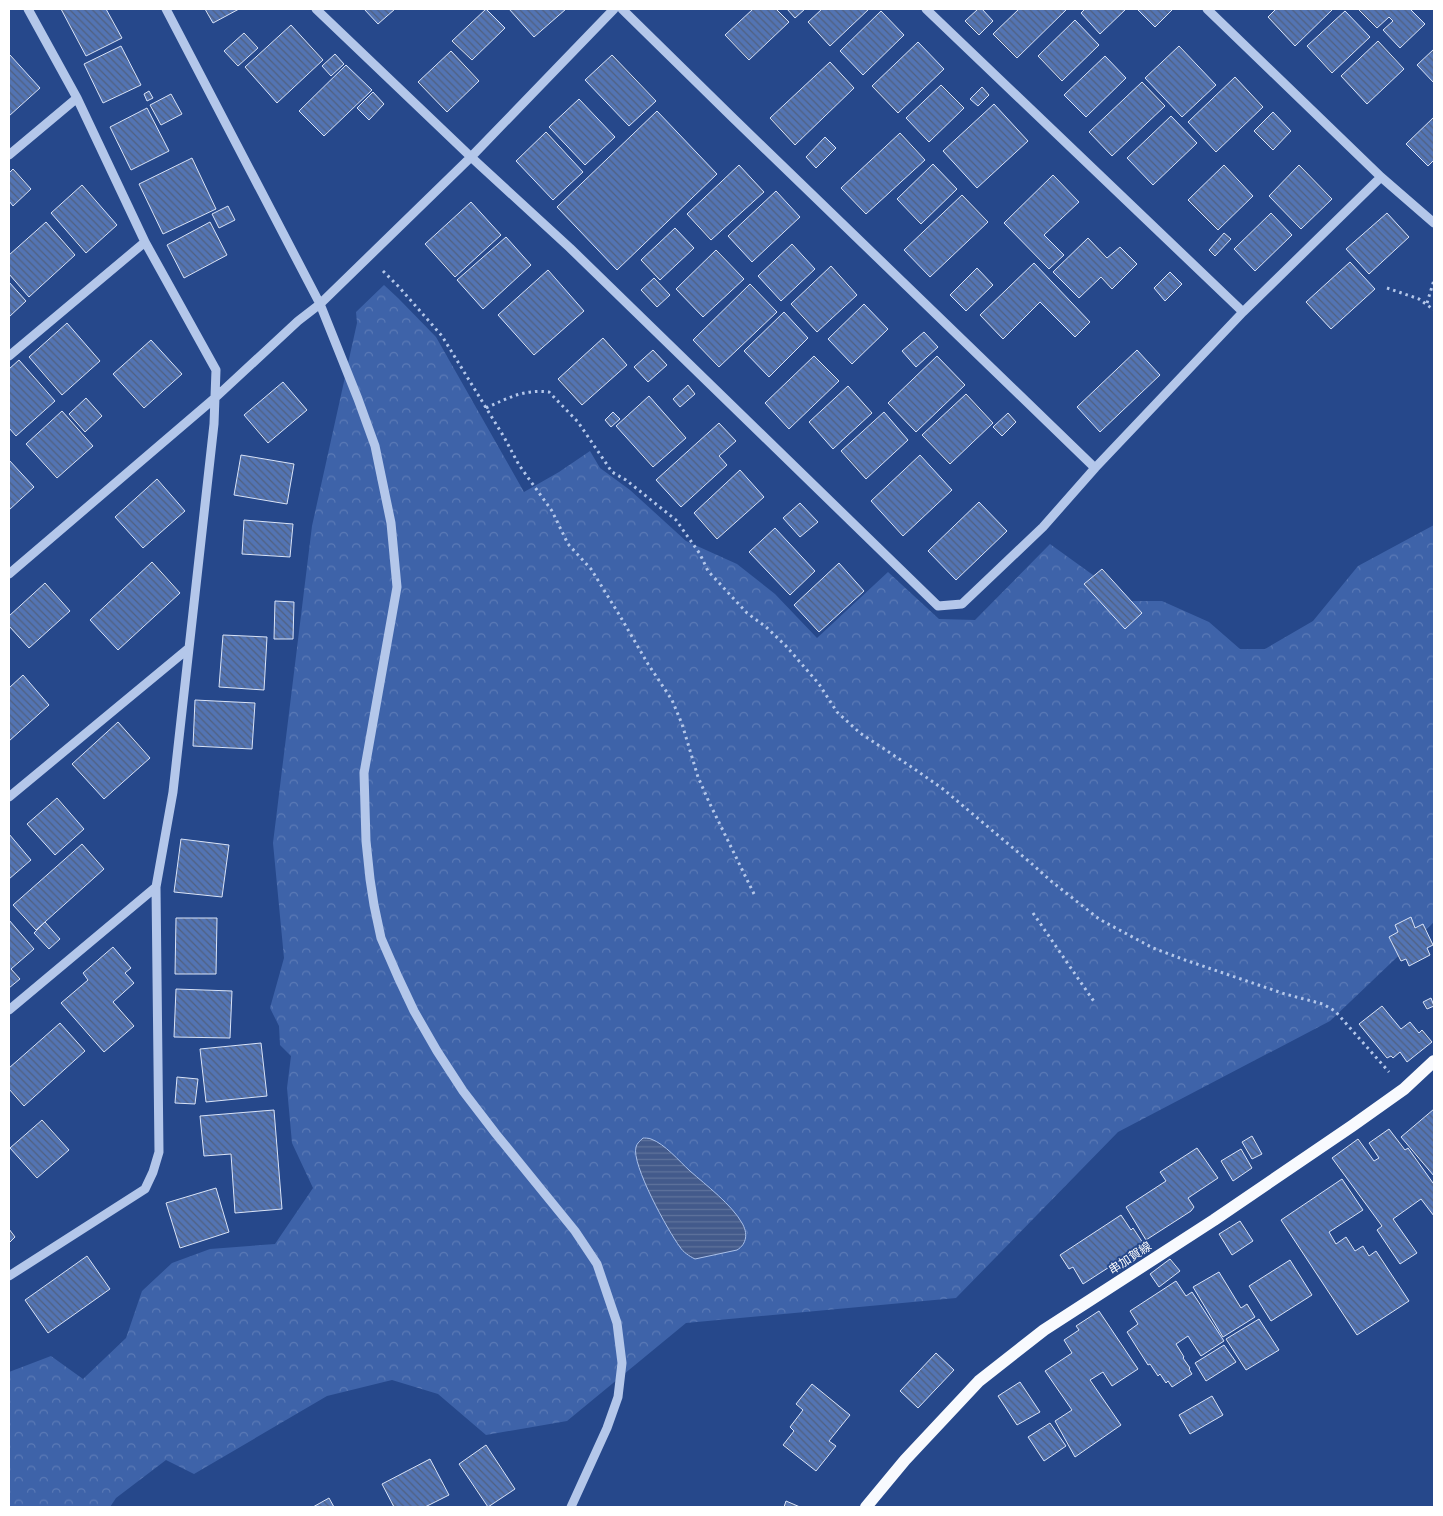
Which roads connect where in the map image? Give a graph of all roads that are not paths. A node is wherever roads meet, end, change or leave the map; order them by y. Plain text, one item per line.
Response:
1 (28, 9) edge
2 (166, 9) edge
3 (316, 9) edge
4 (614, 9) edge
5 (622, 9) edge
6 (926, 9) edge
7 (1207, 9) edge
8 (77, 98) junction
9 (9, 155) edge
10 (471, 157) junction
11 (1381, 177) junction
12 (1434, 223) edge
13 (145, 242) junction
14 (320, 304) junction
15 (1243, 312) junction
16 (9, 356) edge
17 (216, 397) junction
18 (1095, 468) junction
19 (9, 574) edge
20 (189, 648) junction
21 (9, 797) edge
22 (156, 887) junction
23 (9, 1010) edge
24 (1434, 1061) edge
25 (9, 1276) edge
26 (570, 1507) edge
27 (866, 1507) edge

1 - 8 street
2 - 14 street
3 - 10 street
4 - 10 street
5 - 18 street
6 - 15 street
7 - 11 street
8 - 9 street
8 - 13 street
10 - 14 street
10 - 18 street
11 - 12 street
11 - 15 street
13 - 16 street
13 - 17 street
14 - 17 street
14 - 26 street
15 - 18 street
17 - 19 street
17 - 20 street
20 - 21 street
20 - 22 street
22 - 23 street
22 - 25 street
24 - 27 main road, 串加賀線

